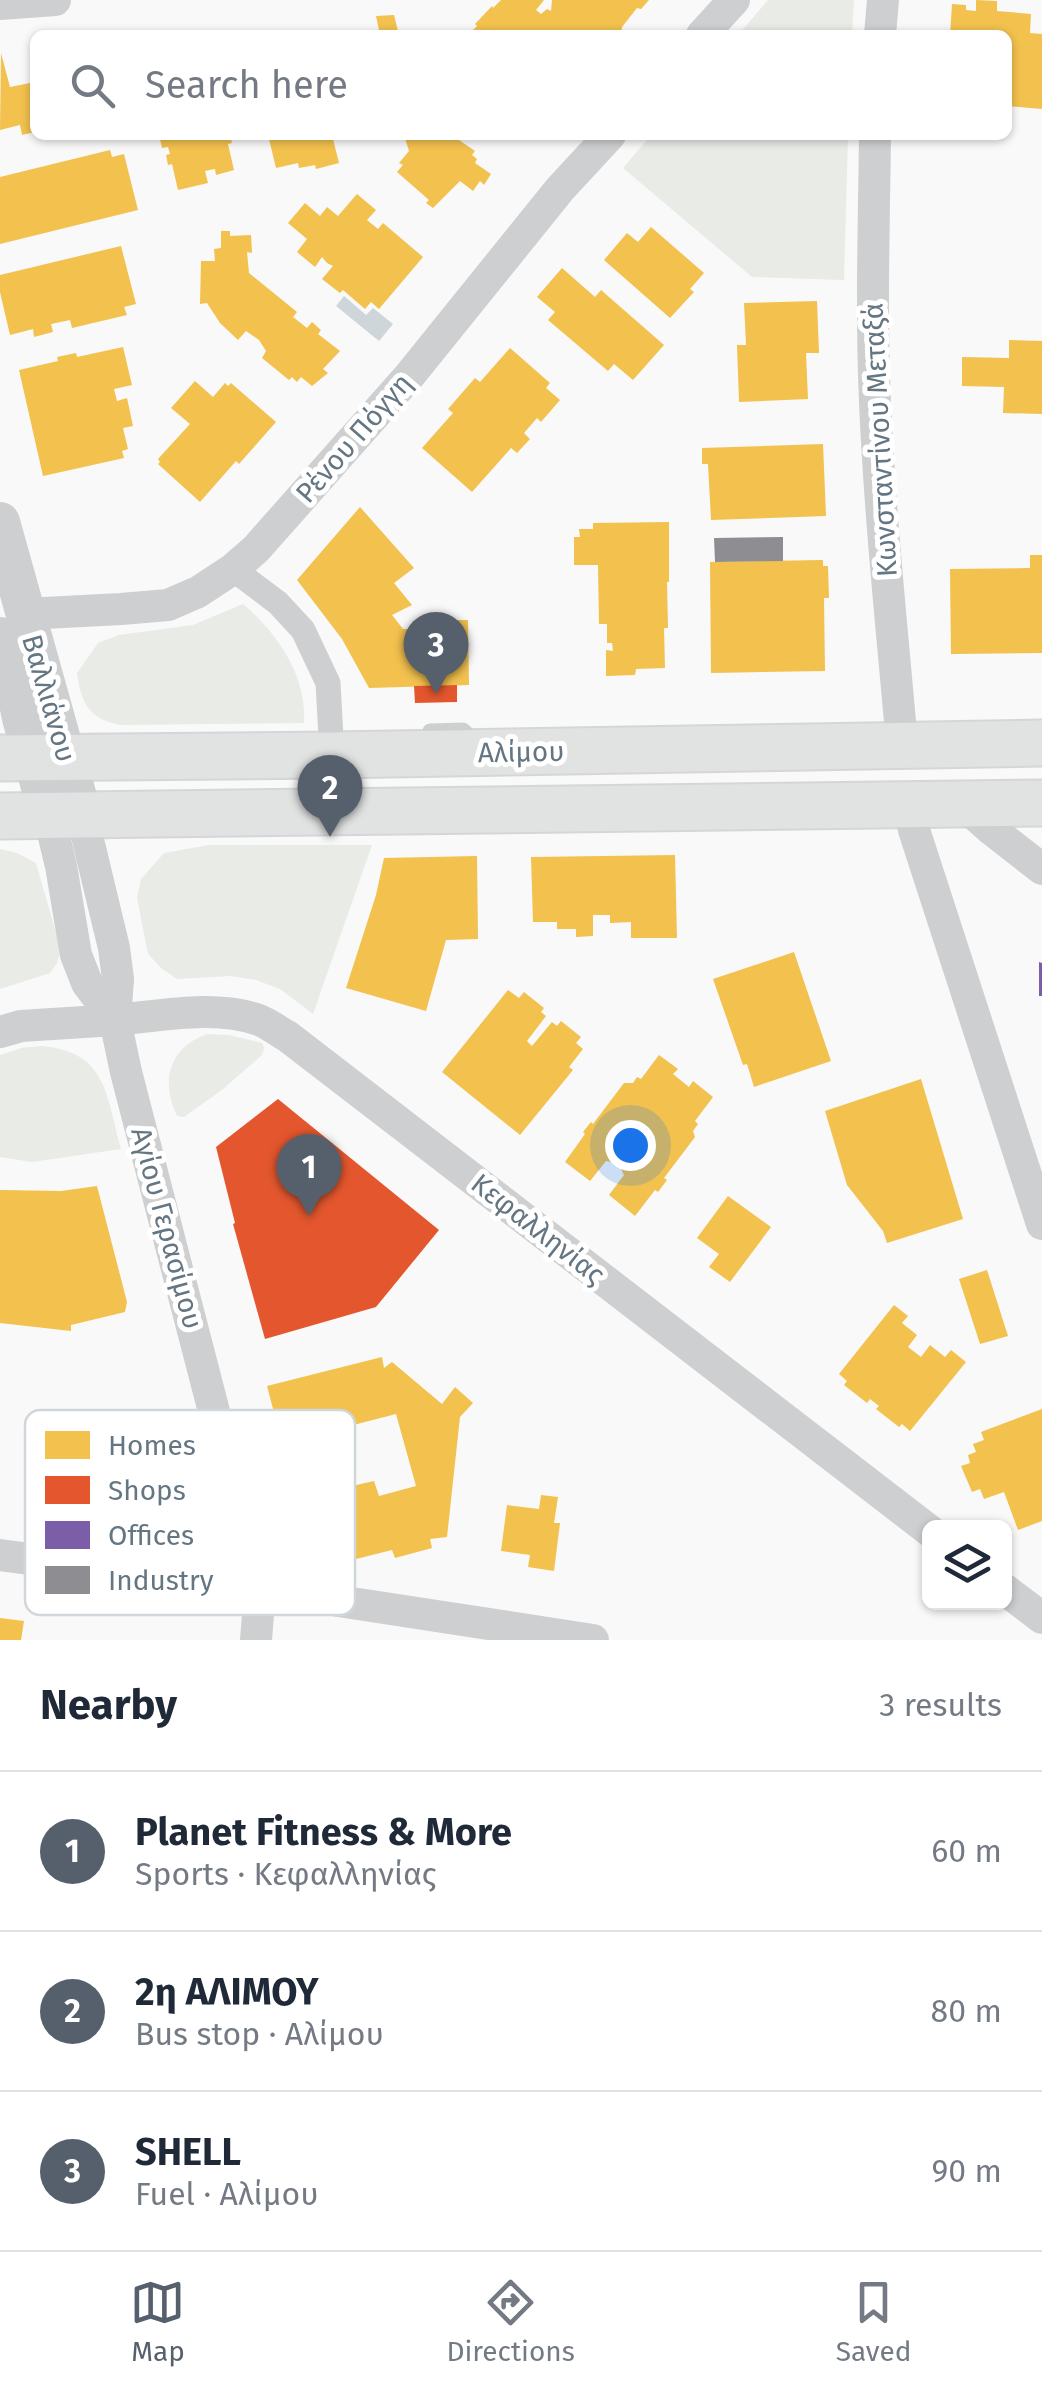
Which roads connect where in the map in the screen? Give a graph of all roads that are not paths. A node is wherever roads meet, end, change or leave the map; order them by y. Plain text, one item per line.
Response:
1 (55, 0) edge
2 (734, 0) edge
3 (882, 0) edge
4 (0, 4) edge
5 (707, 30) edge
6 (880, 30) edge
7 (605, 140) edge
8 (875, 140) edge
9 (0, 522) edge
10 (232, 569) junction
11 (8, 621) edge
12 (1042, 743) edge
13 (902, 744) junction
14 (332, 756) junction
15 (33, 757) edge
16 (1042, 802) edge
17 (909, 804) junction
18 (963, 804) junction
19 (0, 816) edge
20 (65, 816) junction
21 (1042, 869) edge
22 (115, 1020) junction
23 (0, 1032) edge
24 (1042, 1224) edge
25 (214, 1410) edge
26 (922, 1525) edge
27 (0, 1554) edge
28 (25, 1557) edge
29 (1012, 1595) edge
30 (355, 1604) edge
31 (258, 1615) edge
32 (1042, 1618) edge
33 (256, 1640) edge
34 (593, 1640) edge

1 - 4 street
2 - 5 street
3 - 6 street
7 - 10 street, Ρένου Πόγγη
8 - 13 street, Κωνσταντίνου Μεταξά
9 - 11 street, Βαλλιάνου
10 - 11 street, Ρένου Πόγγη
10 - 14 street
11 - 15 street, Βαλλιάνου
12 - 13 main road, Αλίμου
13 - 14 main road, Αλίμου
14 - 15 main road, Αλίμου
15 - 20 street, Βαλλιάνου
16 - 18 main road, Αλίμου
17 - 18 main road, Αλίμου
17 - 20 main road, Αλίμου
17 - 24 street
18 - 21 street
19 - 20 main road, Αλίμου
20 - 22 street, Αγίου Γερασίμου
20 - 22 street
22 - 23 street, Κεφαλληνίας
22 - 25 street, Αγίου Γερασίμου
22 - 26 street, Κεφαλληνίας
27 - 28 street
29 - 32 street
30 - 34 street
31 - 33 street, Αγίου Γερασίμου

